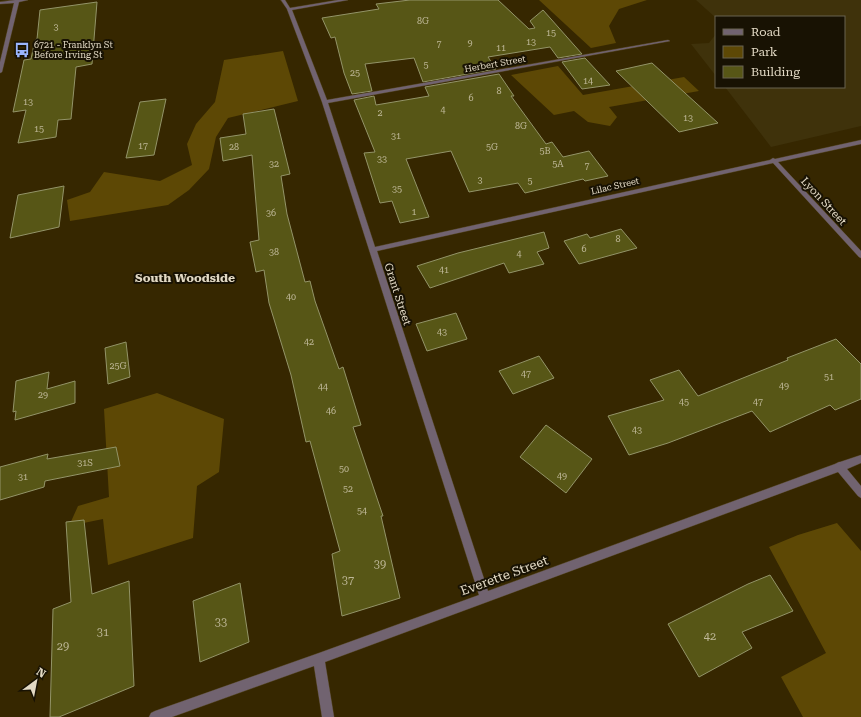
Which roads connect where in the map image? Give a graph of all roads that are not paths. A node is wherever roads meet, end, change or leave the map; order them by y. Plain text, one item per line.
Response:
1 (26, 0) edge
2 (283, 0) edge
3 (346, 0) edge
4 (17, 1) junction
5 (0, 3) edge
6 (289, 9) junction
7 (668, 41) dead end
8 (0, 72) edge
9 (325, 102) junction
10 (861, 142) edge
11 (773, 160) junction
12 (372, 250) junction
13 (861, 255) edge
14 (861, 459) edge
15 (839, 466) junction
16 (861, 493) edge
17 (485, 597) junction
18 (319, 659) junction
19 (156, 717) edge
20 (328, 717) edge

1 - 4 street
2 - 6 street, Grant Street
3 - 6 street
4 - 5 street
4 - 8 street
6 - 9 street, Grant Street
7 - 9 street, Herbert Street
9 - 12 street, Grant Street
10 - 11 street, Lilac Street
11 - 12 street, Lilac Street
11 - 13 street, Lyon Street
12 - 17 street, Grant Street
14 - 15 street, Everette Street
15 - 16 street
15 - 17 street, Everette Street
17 - 18 street, Everette Street
18 - 19 street, Everette Street
18 - 20 street

